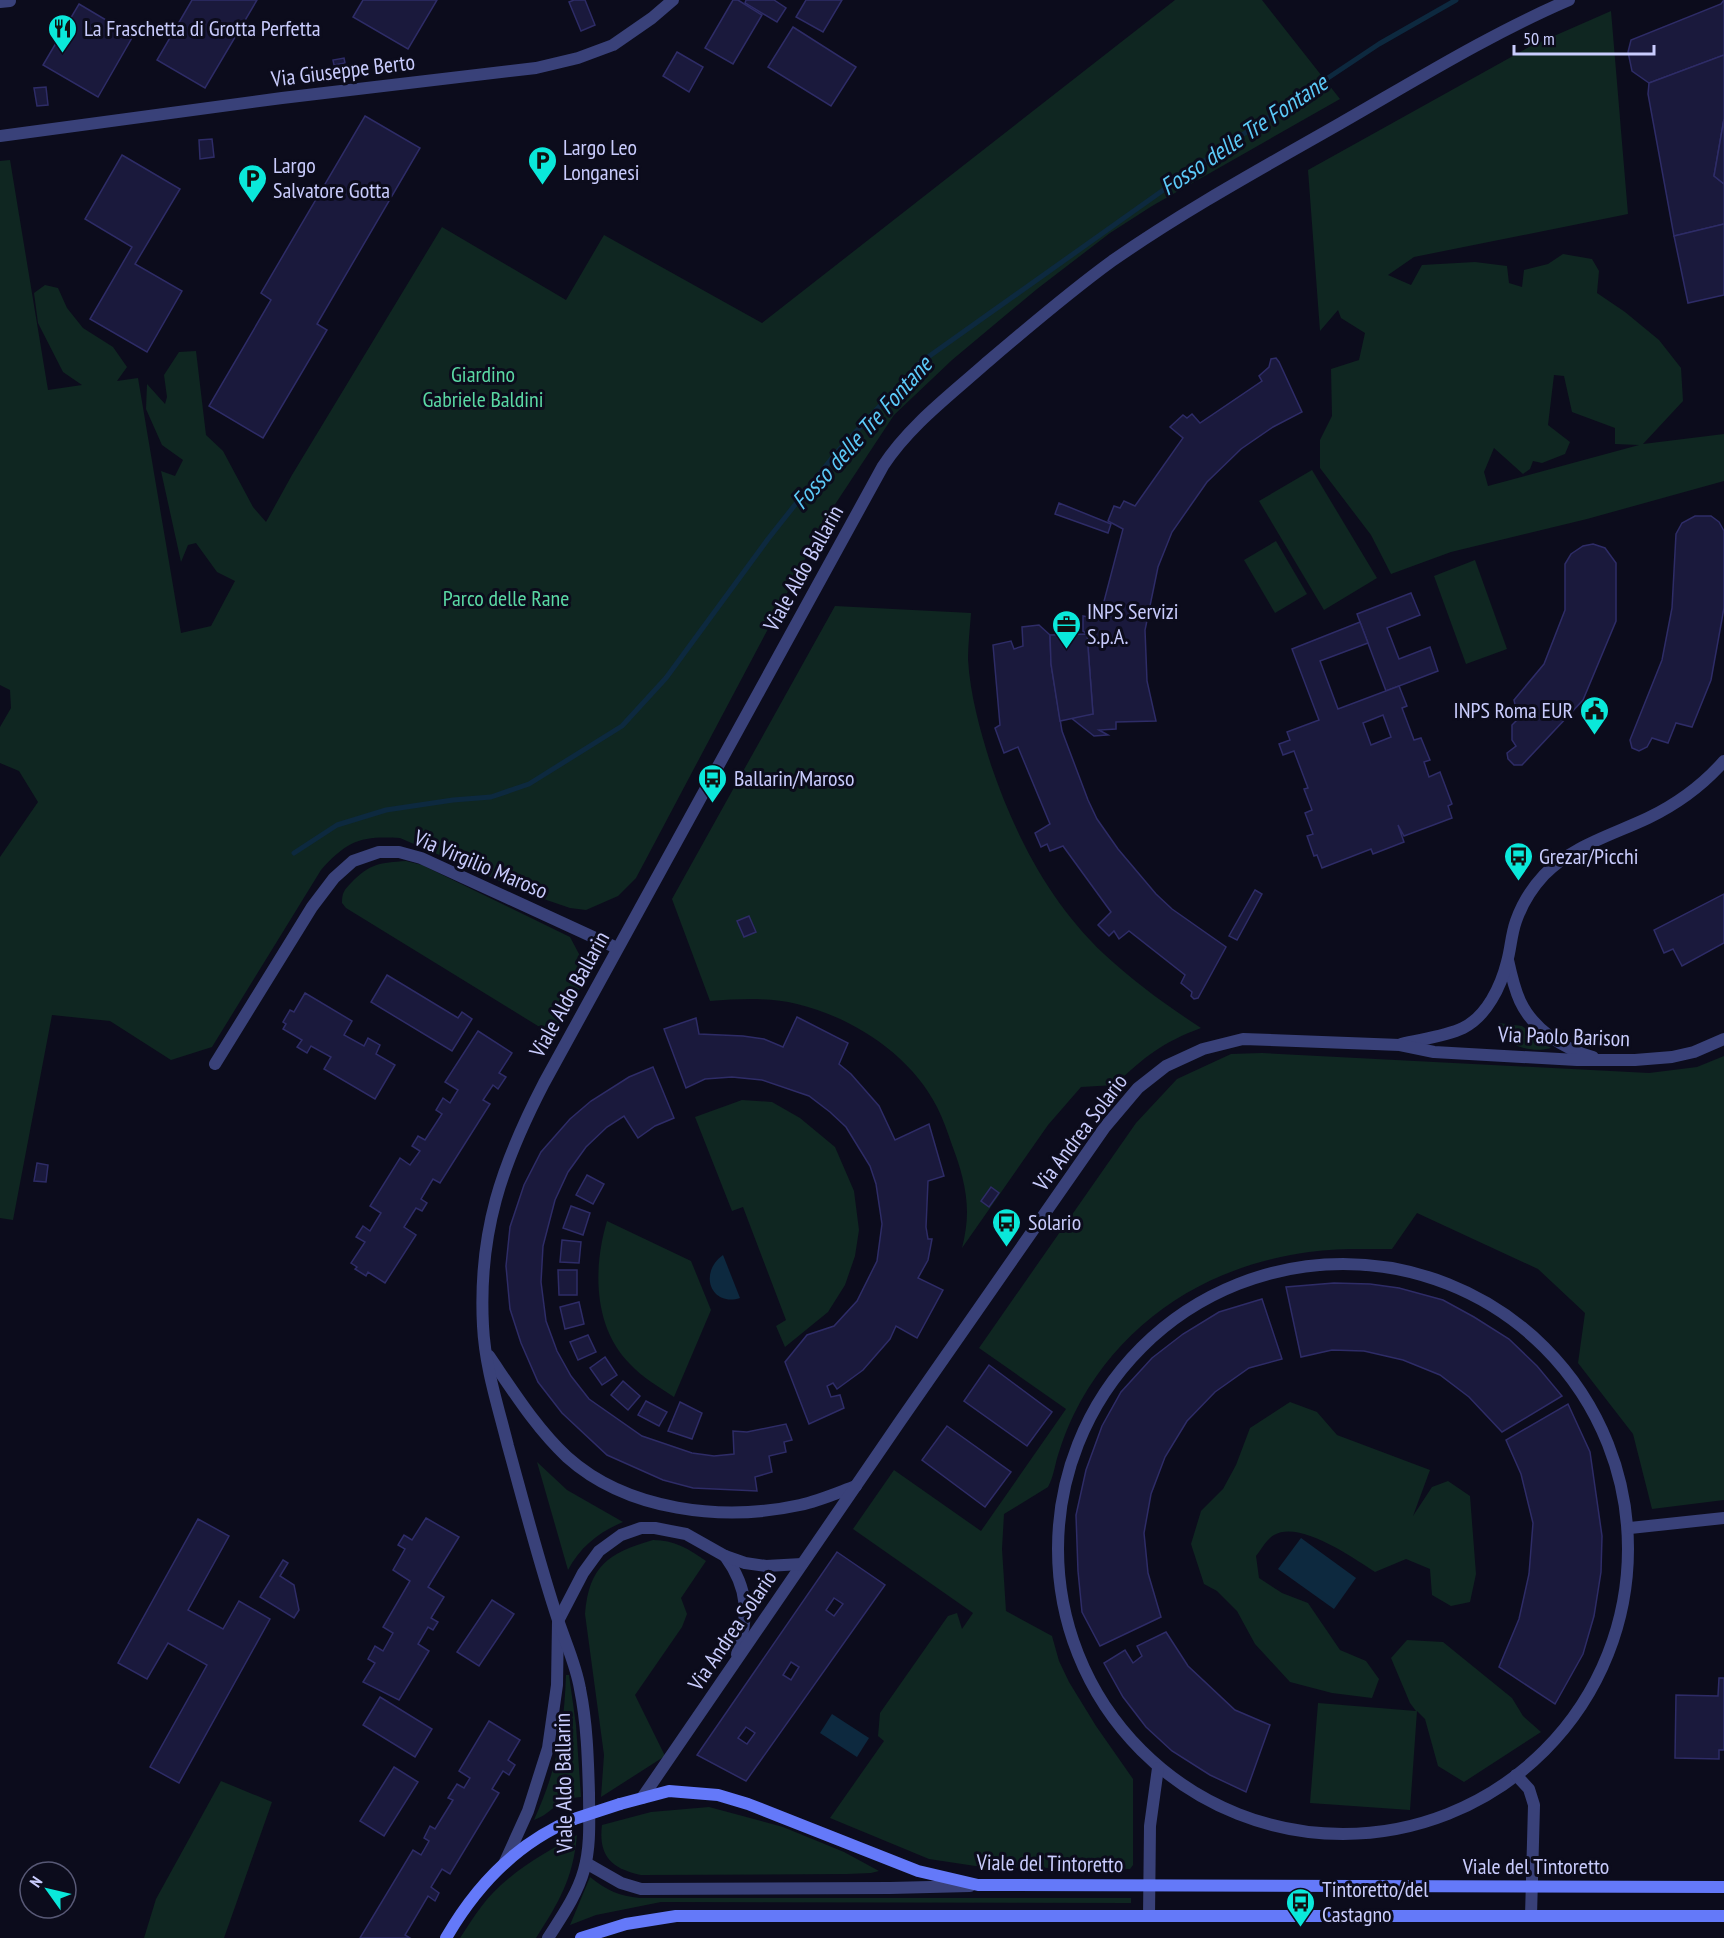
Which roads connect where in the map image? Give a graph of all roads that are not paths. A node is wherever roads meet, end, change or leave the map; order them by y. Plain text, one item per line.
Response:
1 (673, 0) edge
2 (1569, 0) edge
3 (0, 136) edge
4 (1724, 761) edge
5 (617, 948) junction
6 (1508, 960) junction
7 (1724, 1039) edge
8 (1400, 1045) junction
9 (1601, 1059) junction
10 (215, 1064) dead end
11 (485, 1350) junction
12 (856, 1485) junction
13 (1724, 1518) edge
14 (1630, 1528) junction
15 (725, 1556) junction
16 (802, 1564) junction
17 (558, 1622) junction
18 (733, 1666) junction
19 (1158, 1768) junction
20 (1516, 1775) junction
21 (642, 1798) junction
22 (586, 1863) junction
23 (504, 1864) junction
24 (978, 1885) junction
25 (1149, 1886) junction
26 (1532, 1887) junction
27 (1724, 1887) edge
28 (1149, 1916) junction
29 (1531, 1916) junction
30 (1724, 1916) edge
31 (446, 1938) edge
32 (548, 1938) edge
33 (581, 1938) edge

1 - 3 street, Via Giuseppe Berto
2 - 5 street, Viale Aldo Ballarin
4 - 6 street
5 - 10 street, Via Virgilio Maroso
5 - 11 street, Viale Aldo Ballarin
6 - 8 street
6 - 9 street
7 - 9 street, Via Paolo Barison
8 - 9 street, Via Paolo Barison
8 - 12 street, Via Andrea Solario
11 - 12 street
11 - 17 street, Viale Aldo Ballarin
12 - 16 street, Via Andrea Solario
13 - 14 street
14 - 19 street
14 - 20 street
15 - 16 street, Viale Aldo Ballarin
15 - 17 street, Viale Aldo Ballarin
15 - 18 street, Viale Aldo Ballarin
16 - 18 street, Via Andrea Solario
17 - 22 street, Viale Aldo Ballarin
17 - 23 street, Viale Aldo Ballarin
18 - 21 street, Via Andrea Solario
19 - 20 street
19 - 25 street
20 - 26 street
21 - 23 main road, Viale del Tintoretto, bridge
21 - 24 main road, Viale del Tintoretto
22 - 24 street
22 - 32 street, Viale Aldo Ballarin
23 - 31 main road, Viale del Tintoretto
24 - 25 main road, Viale del Tintoretto
25 - 26 main road, Viale del Tintoretto
25 - 28 street
26 - 27 main road, Viale del Tintoretto
26 - 29 street
28 - 29 main road
28 - 33 main road
29 - 30 main road

